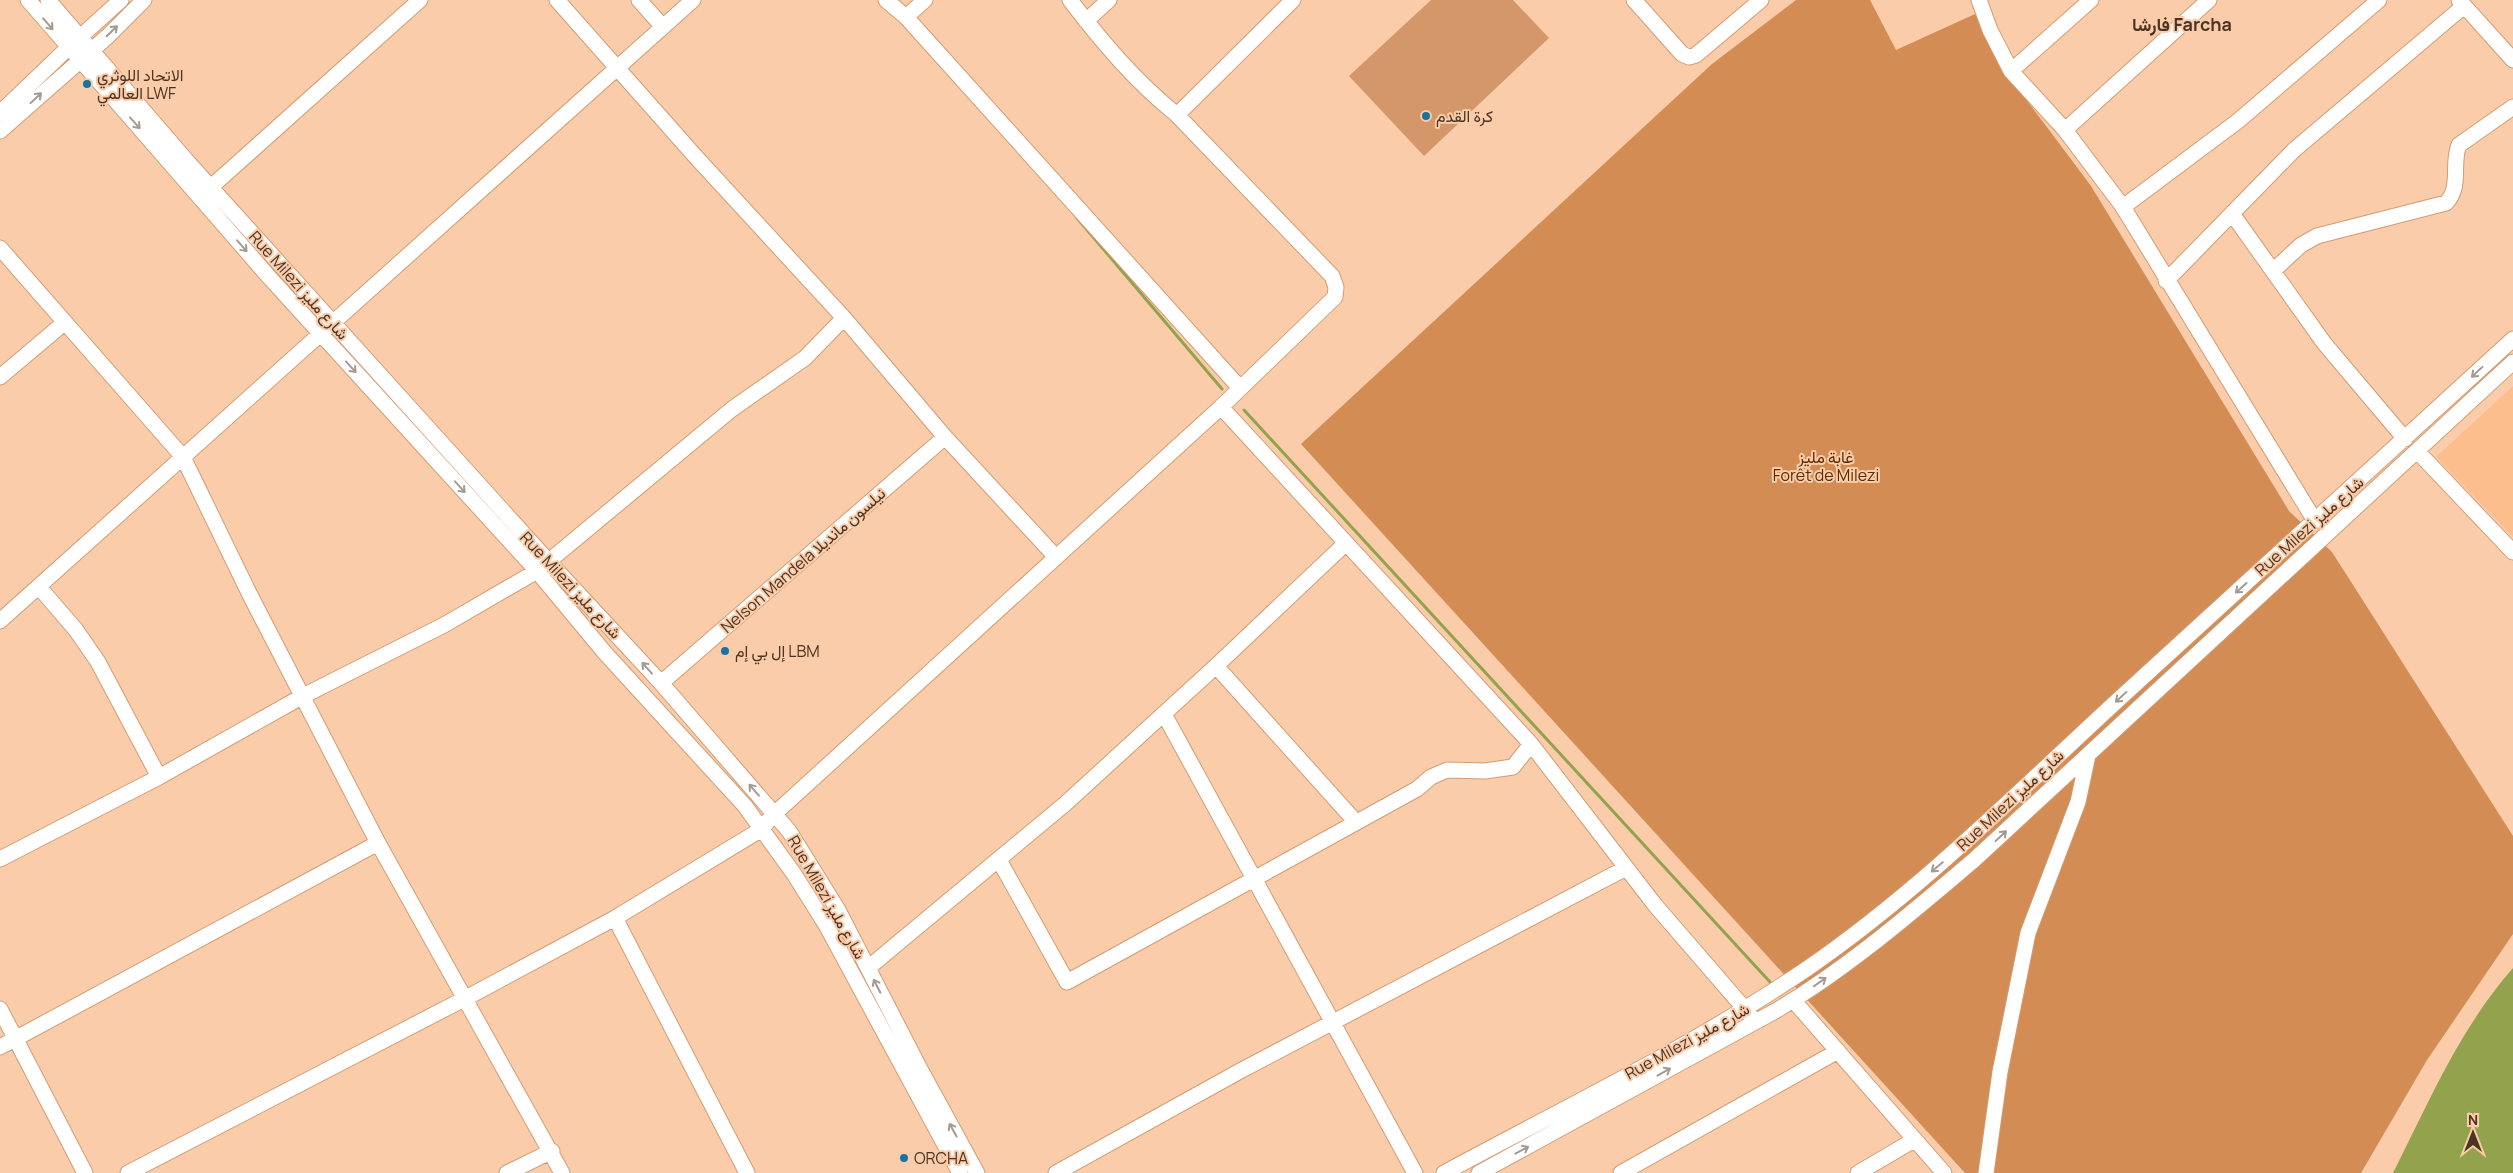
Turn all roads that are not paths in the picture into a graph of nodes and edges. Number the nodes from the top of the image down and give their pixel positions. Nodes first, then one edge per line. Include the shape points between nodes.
1 (28, 0) edge
2 (48, 0) edge
3 (120, 0) edge
4 (144, 0) edge
5 (420, 0) edge
6 (557, 0) edge
7 (640, 0) edge
8 (693, 0) edge
9 (886, 0) edge
10 (925, 0) edge
11 (1070, 0) edge
12 (1109, 0) edge
13 (1293, 0) edge
14 (1634, 0) edge
15 (1761, 0) edge
16 (1979, 0) edge
17 (2092, 0) edge
18 (2209, 0) edge
19 (2379, 0) edge
20 (2461, 3) edge
21 (906, 17) junction
22 (1086, 21) junction
23 (663, 27) junction
24 (81, 37) junction
25 (69, 47) junction
26 (92, 49) junction
27 (80, 60) junction
28 (2513, 60) edge
29 (618, 69) junction
30 (2011, 71) junction
31 (2513, 106) edge
32 (0, 113) edge
33 (1177, 115) junction
34 (2065, 130) junction
35 (0, 131) edge
36 (211, 187) junction
37 (2123, 207) junction
38 (2233, 215) junction
39 (0, 248) edge
40 (2274, 270) junction
41 (2166, 281) junction
42 (844, 318) junction
43 (332, 322) junction
44 (64, 323) junction
45 (320, 333) junction
46 (2513, 339) edge
47 (2513, 362) edge
48 (0, 377) edge
49 (1240, 388) junction
50 (1221, 407) junction
51 (945, 437) junction
52 (2405, 439) junction
53 (2417, 451) junction
54 (183, 457) junction
55 (2315, 521) junction
56 (1346, 543) junction
57 (2513, 552) edge
58 (1055, 556) junction
59 (543, 567) junction
60 (39, 587) junction
61 (0, 620) edge
62 (1216, 666) junction
63 (661, 683) junction
64 (303, 696) junction
65 (1164, 714) junction
66 (1531, 744) junction
67 (2088, 755) junction
68 (159, 777) junction
69 (774, 814) junction
70 (1355, 821) junction
71 (762, 829) junction
72 (378, 843) junction
73 (0, 859) edge
74 (999, 860) junction
75 (1626, 868) junction
76 (1255, 878) junction
77 (615, 918) junction
78 (868, 968) junction
79 (466, 998) junction
80 (1794, 1000) junction
81 (1744, 1008) junction
82 (0, 1009) edge
83 (1755, 1022) junction
84 (1332, 1024) junction
85 (16, 1038) junction
86 (0, 1046) edge
87 (1838, 1051) junction
88 (1914, 1140) junction
89 (552, 1151) junction
90 (85, 1173) edge
91 (128, 1173) edge
92 (507, 1173) edge
93 (562, 1173) edge
94 (747, 1173) edge
95 (960, 1173) edge
96 (976, 1173) edge
97 (1056, 1173) edge
98 (1415, 1173) edge
99 (1444, 1173) edge
100 (1479, 1173) edge
101 (1621, 1173) edge
102 (1858, 1173) edge
103 (1944, 1173) edge
104 (1986, 1173) edge

1 -> 25 street, Rue Milezi شارع مليز
2 - 24 street, Rue Milezi شارع مليز
3 - 24 street
26 -> 4 street
5 - 36 street
6 - 29 street
7 - 23 street
8 - 23 street
9 - 21 street
10 - 21 street
11 - 22 street
12 - 22 street
13 - 33 street
14 - 15 street via 1682,54 1689,57 1696,55
16 - 30 street
17 - 30 street
18 - 34 street
19 - 37 street via 2238,121
20 - 28 street
20 - 38 street via 2294,150
21 - 49 street
22 - 33 street via 1114,56
23 - 29 street
24 - 25 street
24 - 26 street, Rue Milezi شارع مليز
25 - 27 street, Rue Milezi شارع مليز
25 - 32 street
26 - 27 street
26 - 36 street, Rue Milezi شارع مليز
35 -> 27 street
27 -> 45 street, Rue Milezi شارع مليز
29 - 42 street
29 - 43 street
30 - 34 street
31 - 40 street via 2462,140 2455,161 2455,186 2446,203 2317,236 2301,245
33 - 49 street via 1332,276 1336,287 1335,297
34 - 37 street
36 - 43 street, Rue Milezi شارع مليز
37 - 41 street
38 - 40 street
38 - 41 street
39 - 44 street
40 - 52 street via 2324,343
41 - 55 street
42 - 51 street
42 - 59 street via 805,358 732,409
43 - 45 street
43 - 59 street, Rue Milezi شارع مليز
44 - 48 street
44 - 54 street
45 - 54 street
45 -> 59 street, Rue Milezi شارع مليز
46 -> 52 street, Rue Milezi شارع مليز
47 - 53 street, Rue Milezi شارع مليز
49 - 50 street
50 - 56 street
50 - 58 street
51 - 58 street
51 - 63 street, Nelson Mandela نيلسون مانديلا
52 - 55 street, Rue Milezi شارع مليز
53 - 57 street
53 - 67 street, Rue Milezi شارع مليز
54 - 60 street
54 - 64 street
55 -> 81 street, Rue Milezi شارع مليز via 1958,850 1881,914 1808,968
56 - 62 street
56 - 66 street
58 - 69 street
63 -> 59 street, Rue Milezi شارع مليز
59 - 64 street via 444,625
59 - 71 street, Rue Milezi شارع مليز via 605,653 745,806
60 - 61 street
60 - 68 street via 98,662
62 - 65 street
62 - 70 street
69 -> 63 street, Rue Milezi شارع مليز
64 - 68 street
64 - 72 street
65 - 74 street
65 - 76 street
66 - 70 street via 1513,767 1485,771 1447,770
66 - 75 street
80 -> 67 street, Rue Milezi شارع مليز via 1883,936 1974,860
67 - 104 street via 2078,802 2028,933 2000,1072
68 - 73 street
69 - 71 street
69 - 78 street, Rue Milezi شارع مليز via 789,831 838,910
70 - 76 street
71 - 77 street
71 - 95 street, Rue Milezi شارع مليز via 826,925
72 - 79 street
72 - 85 street
74 - 76 street via 1067,982
74 - 78 street
75 - 81 street
75 - 84 street
76 - 84 street
77 - 79 street
77 - 94 street
96 -> 78 street, Rue Milezi شارع مليز
79 - 89 street
79 - 91 street
80 - 83 street, Rue Milezi شارع مليز
80 - 87 street
81 - 83 street
81 - 99 street, Rue Milezi شارع مليز
82 - 85 street
100 -> 83 street, Rue Milezi شارع مليز
84 - 97 street
84 - 98 street
85 - 86 street
85 - 90 street
87 - 88 street
87 - 101 street
88 - 102 street
88 - 103 street
89 - 92 street
89 - 93 street

